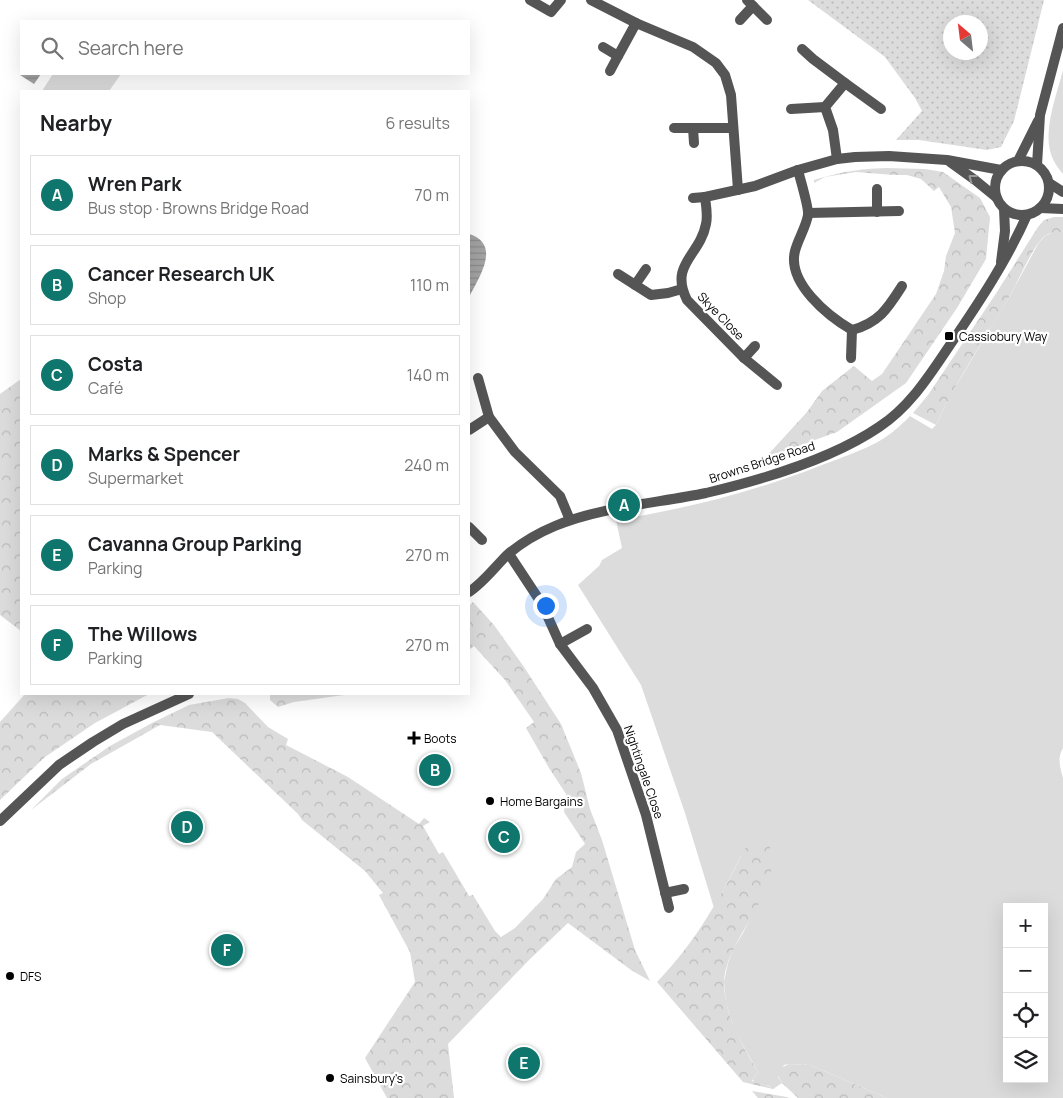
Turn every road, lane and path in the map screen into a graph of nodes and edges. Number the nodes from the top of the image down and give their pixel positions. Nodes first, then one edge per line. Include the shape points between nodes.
1 (530, 0) edge
2 (561, 0) edge
3 (591, 0) edge
4 (750, 3) edge
5 (740, 20) dead end
6 (767, 20) dead end
7 (636, 23) junction
8 (1063, 28) edge
9 (603, 48) dead end
10 (802, 49) dead end
11 (618, 56) junction
12 (610, 71) dead end
13 (845, 83) junction
14 (825, 107) junction
15 (881, 108) dead end
16 (791, 109) dead end
17 (1040, 115) junction
18 (674, 128) dead end
19 (693, 128) junction
20 (732, 128) junction
21 (694, 143) dead end
22 (837, 159) junction
23 (947, 160) junction
24 (1018, 161) junction
25 (1037, 165) junction
26 (798, 170) junction
27 (1001, 170) junction
28 (1049, 183) junction
29 (876, 188) dead end
30 (738, 190) junction
31 (1063, 192) edge
32 (705, 197) junction
33 (693, 198) dead end
34 (997, 198) junction
35 (1040, 208) junction
36 (1004, 209) junction
37 (1063, 209) edge
38 (899, 211) dead end
39 (877, 212) junction
40 (808, 214) junction
41 (1027, 215) junction
42 (1001, 265) junction
43 (646, 269) dead end
44 (618, 274) dead end
45 (636, 285) junction
46 (902, 286) dead end
47 (682, 289) junction
48 (852, 330) junction
49 (755, 346) dead end
50 (744, 358) junction
51 (851, 358) dead end
52 (478, 378) dead end
53 (777, 385) dead end
54 (489, 416) junction
55 (470, 429) edge
56 (570, 520) junction
57 (470, 528) edge
58 (482, 540) dead end
59 (509, 554) junction
60 (470, 591) edge
61 (587, 629) dead end
62 (560, 644) junction
63 (187, 695) edge
64 (1, 822) edge
65 (684, 889) dead end
66 (665, 893) junction
67 (669, 908) dead end

1 - 2 street via 552,12
3 - 7 street
4 - 5 street
4 - 6 street
7 - 11 street
7 - 20 street via 693,47 716,63 725,75 731,95
8 - 17 street
9 - 11 street
10 - 13 street
11 - 12 street
13 - 14 street
13 - 15 street
14 - 16 street
14 - 22 street via 833,130
17 - 24 street
17 - 25 street
18 - 19 street
19 - 20 street
19 - 21 street
20 - 30 street
22 - 23 street via 889,156
22 - 26 street
23 - 27 street
34 -> 23 street
24 - 25 street
24 - 27 street
25 - 28 street
26 - 30 street
26 - 40 street
27 - 34 street via 995,184
28 - 31 street
28 - 35 street via 1047,198
29 - 39 street
30 - 32 street
32 - 33 street
32 - 47 street, Skye Close via 706,224 682,270
34 - 36 street
35 - 37 street
35 - 41 street
36 - 41 street via 1013,214
36 - 42 street, Browns Bridge Road
38 - 39 street
39 - 40 street
40 - 48 street via 794,252 794,266 802,286 827,314
41 - 42 street, Browns Bridge Road
42 - 56 street, Browns Bridge Road via 914,396 869,434 808,462 731,487
43 - 45 street
44 - 45 street, Skye Close
45 - 47 street, Skye Close via 651,295
46 - 48 street via 880,318
47 - 50 street, Skye Close via 687,300
48 - 51 street
49 - 50 street, Skye Close
50 - 53 street, Skye Close
52 - 54 street
54 - 55 street
54 - 56 street via 515,452 560,496
56 - 59 street, Browns Bridge Road via 534,536
57 - 58 street
59 - 60 street, Browns Bridge Road
59 - 62 street, Nightingale Close via 542,604
61 - 62 street
62 - 66 street, Nightingale Close via 593,688 617,730 646,815
63 - 64 street via 123,724 59,765
65 - 66 street
66 - 67 street, Nightingale Close

